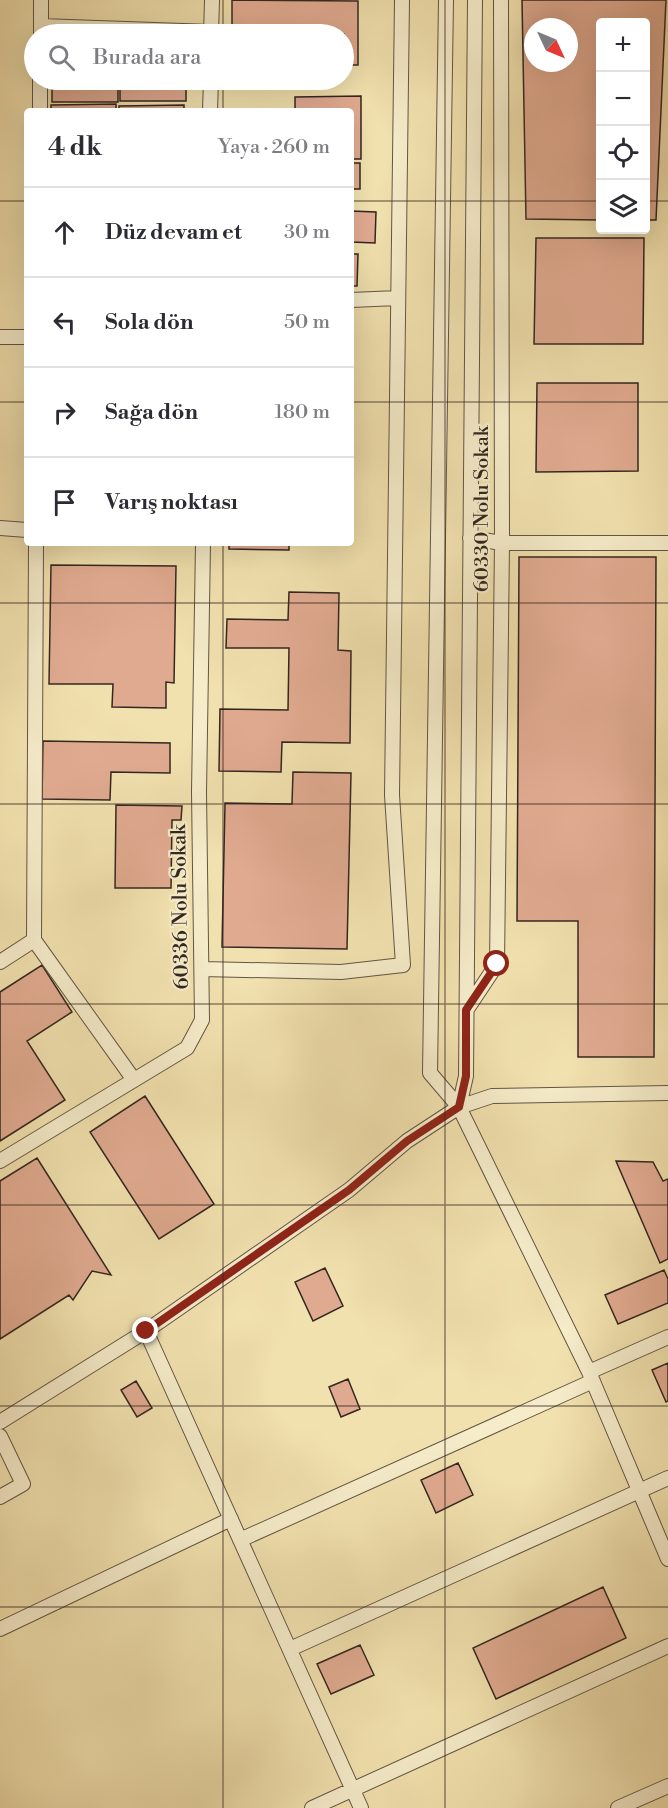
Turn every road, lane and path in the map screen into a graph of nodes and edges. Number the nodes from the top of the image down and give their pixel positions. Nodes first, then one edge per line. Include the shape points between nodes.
1 (41, 0) edge
2 (212, 0) edge
3 (402, 0) edge
4 (446, 0) edge
5 (475, 0) edge
6 (501, 0) edge
7 (41, 24) edge
8 (211, 24) edge
9 (40, 90) edge
10 (211, 90) edge
11 (40, 108) edge
12 (210, 108) edge
13 (398, 298) junction
14 (354, 300) edge
15 (0, 337) edge
16 (24, 338) edge
17 (0, 528) edge
18 (24, 530) edge
19 (470, 538) junction
20 (502, 543) junction
21 (668, 543) edge
22 (36, 546) edge
23 (203, 546) edge
24 (34, 940) junction
25 (0, 962) edge
26 (202, 969) junction
27 (466, 1010) junction
28 (135, 1080) junction
29 (668, 1092) edge
30 (459, 1107) junction
31 (0, 1161) edge
32 (146, 1331) junction
33 (668, 1337) edge
34 (591, 1377) junction
35 (0, 1422) edge
36 (0, 1436) edge
37 (668, 1478) edge
38 (639, 1491) junction
39 (0, 1497) edge
40 (231, 1519) junction
41 (240, 1540) junction
42 (668, 1559) edge
43 (0, 1629) edge
44 (668, 1646) edge
45 (290, 1649) junction
46 (668, 1786) edge
47 (353, 1790) junction
48 (312, 1808) edge
49 (360, 1808) edge
50 (618, 1808) edge

1 - 7 street
2 - 8 street
3 - 13 street
4 - 30 street via 429,1042 430,1073
5 - 19 street
6 - 20 street, 60330 Nolu Sokak
9 - 11 street
10 - 12 street
13 - 14 street
13 - 26 street via 392,795 403,965 341,972
15 - 16 street
17 - 18 street
19 - 20 street
19 - 27 street
20 - 21 street
20 - 27 street, 60330 Nolu Sokak via 497,964
22 - 24 street
23 - 26 street, 60336 Nolu Sokak via 199,792
24 - 25 street
24 - 28 street
26 - 28 street, 60336 Nolu Sokak via 202,1020 187,1048
27 - 30 street via 466,1076
28 - 31 street, 60336 Nolu Sokak
29 - 30 street via 492,1096
30 - 32 street via 407,1141 349,1190
30 - 34 street
32 - 35 street
32 - 40 street
33 - 34 street
34 - 38 street
34 - 41 street
36 - 39 street via 23,1484
37 - 38 street
38 - 42 street
38 - 45 street
40 - 41 street
40 - 43 street
41 - 45 street
44 - 47 street
45 - 47 street
46 - 50 street
47 - 48 street
47 - 49 street

